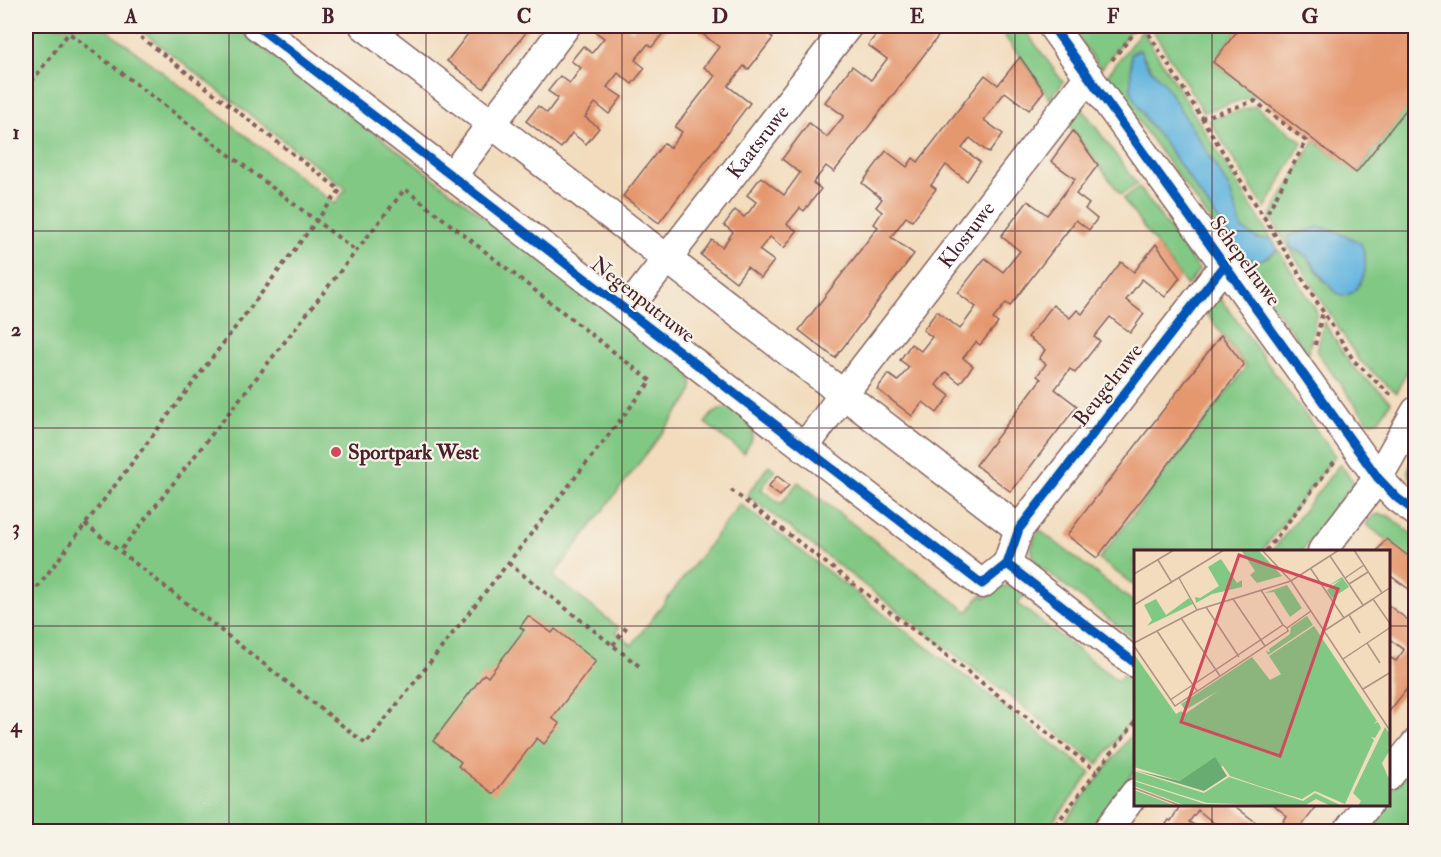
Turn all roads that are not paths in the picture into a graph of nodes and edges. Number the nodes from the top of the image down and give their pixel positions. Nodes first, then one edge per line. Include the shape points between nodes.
1 (364, 26) edge
2 (566, 26) edge
3 (848, 26) edge
4 (1052, 26) edge
5 (273, 30) edge
6 (1091, 79) junction
7 (491, 123) junction
8 (452, 176) junction
9 (668, 259) junction
10 (1225, 264) junction
11 (627, 310) junction
12 (844, 393) junction
13 (1414, 413) edge
14 (804, 448) junction
15 (1378, 478) junction
16 (1416, 512) edge
17 (1019, 529) junction
18 (1323, 550) edge
19 (1007, 564) junction
20 (1134, 662) edge
21 (1416, 743) edge
22 (1390, 776) edge
23 (1134, 794) edge
24 (1366, 806) edge
25 (1106, 831) edge
26 (1347, 831) edge

1 - 7 street
2 - 7 street
3 - 9 street, Kaatsruwe
4 - 6 street, Schepelruwe
5 - 8 street, Negenputruwe
6 - 10 street, Schepelruwe
6 - 12 street, Klosruwe
7 - 8 street
7 - 9 street
8 - 11 street, Negenputruwe
9 - 11 street, Kaatsruwe
9 - 12 street
10 - 15 street, Schepelruwe
10 - 17 street, Beugelruwe
11 - 14 street, Negenputruwe
12 - 14 street, Klosruwe
12 - 17 street
13 - 15 street
14 - 19 street, Negenputruwe via 982,584
15 - 16 street, Schepelruwe
15 - 18 street
17 - 19 street
19 - 20 street
21 - 22 street
23 - 25 street
24 - 26 street

